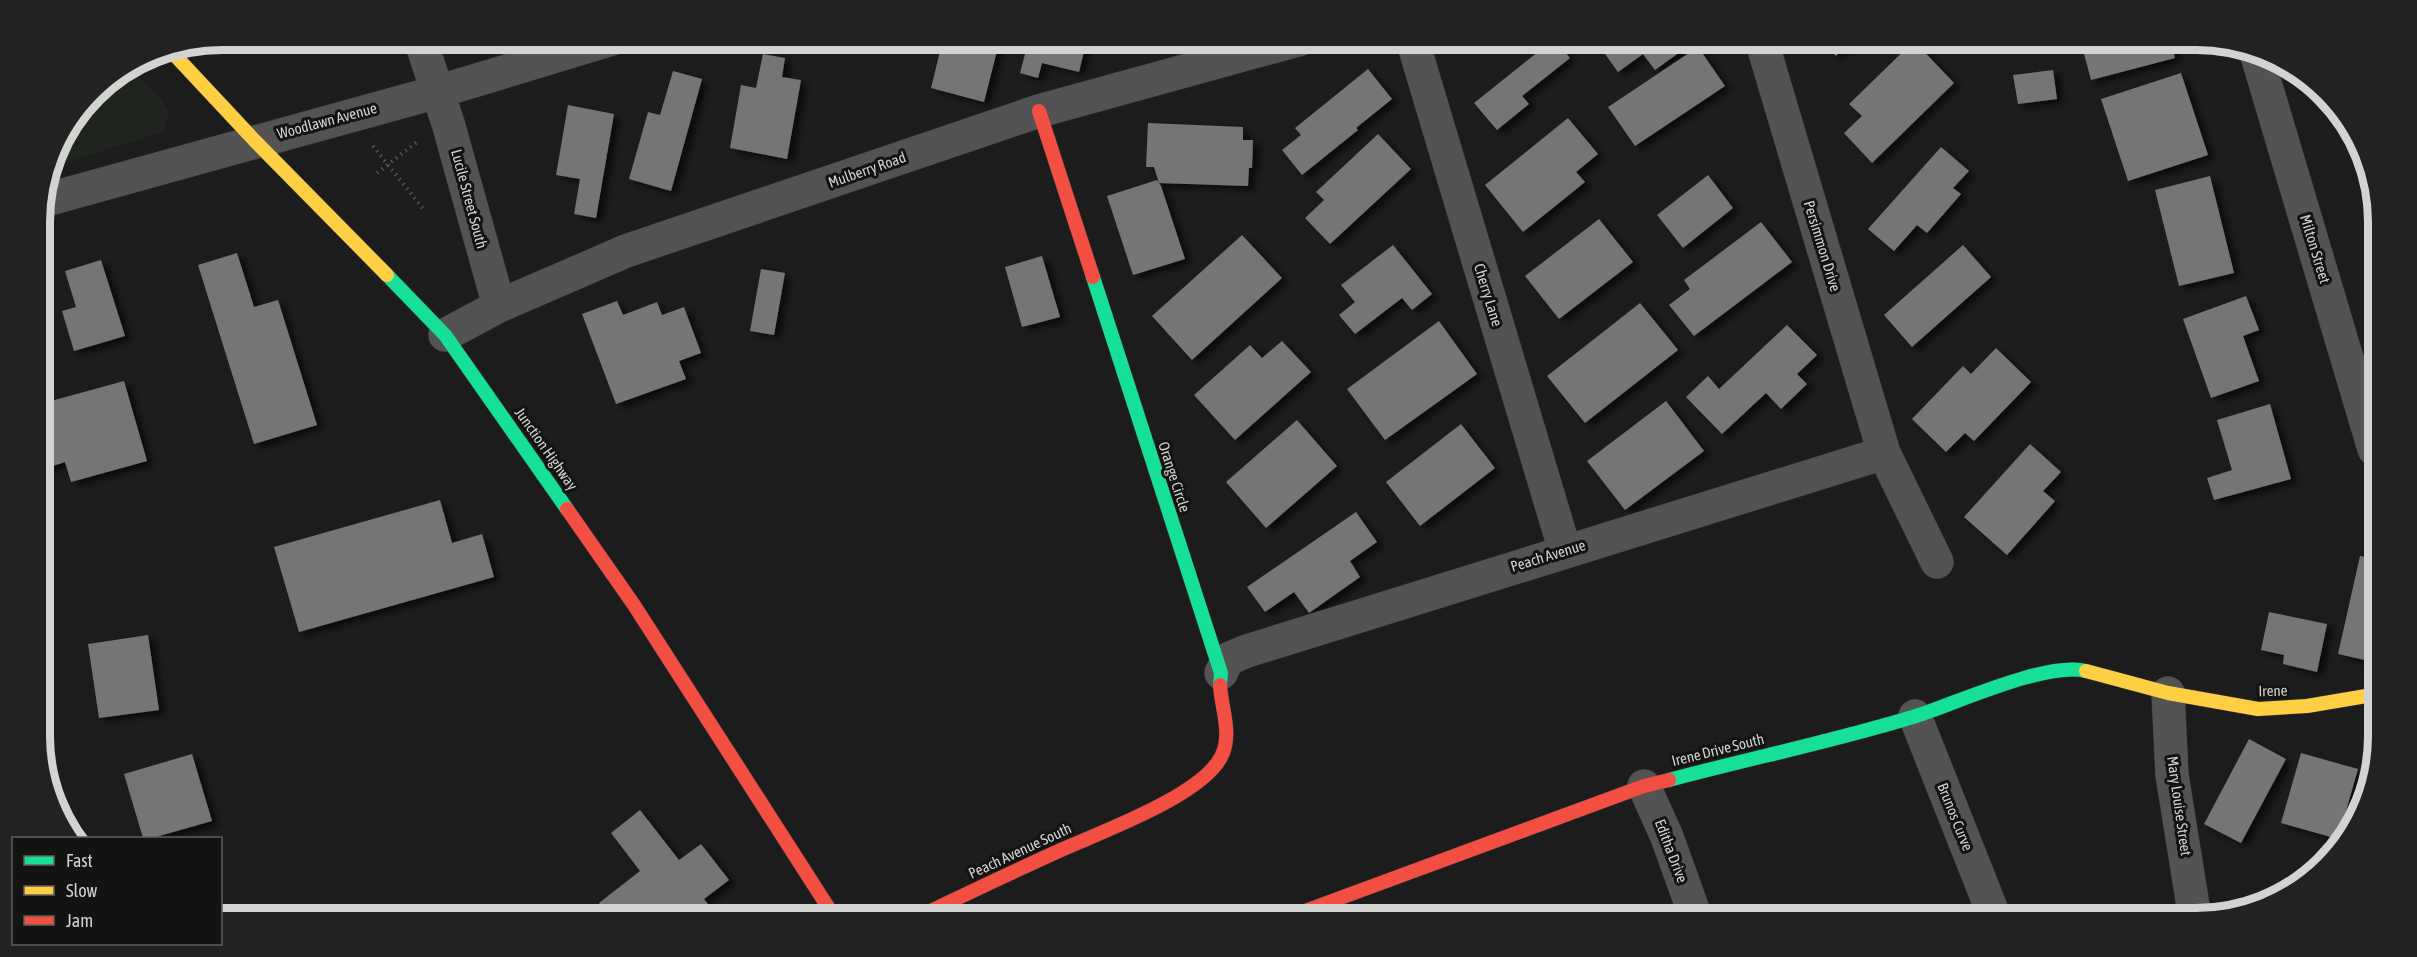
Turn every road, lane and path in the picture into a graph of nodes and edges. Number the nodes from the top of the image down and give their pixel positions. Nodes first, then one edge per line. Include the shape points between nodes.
1 (424, 50) edge
2 (576, 50) edge
3 (1261, 50) edge
4 (1415, 50) edge
5 (1764, 50) edge
6 (175, 56) edge
7 (2259, 62) edge
8 (437, 92) junction
9 (1039, 111) junction
10 (420, 139) dead end
11 (255, 141) junction
12 (372, 145) dead end
13 (388, 165) junction
14 (377, 173) dead end
15 (51, 198) edge
16 (425, 211) dead end
17 (499, 306) junction
18 (445, 335) junction
19 (2368, 428) edge
20 (1884, 453) junction
21 (1565, 551) junction
22 (1937, 562) dead end
23 (1221, 673) junction
24 (2168, 693) junction
25 (2368, 696) edge
26 (1915, 716) junction
27 (1644, 786) junction
28 (1138, 815) joint
29 (1315, 907) edge
30 (1692, 907) edge
31 (1991, 907) edge
32 (2193, 907) edge
33 (828, 908) edge
34 (938, 908) edge

1 - 8 street, Lucile Street South
2 - 8 street, Woodlawn Avenue
3 - 9 street, Mulberry Road
4 - 21 street, Cherry Lane
5 - 20 street, Persimmon Drive
6 - 11 street, Junction Highway
7 - 19 street, Milton Street
8 - 11 street, Woodlawn Avenue
8 - 17 street, Lucile Street South
9 - 17 street, Mulberry Road via 626,251
9 - 23 street, Orange Circle
10 - 13 path
11 - 15 street, Woodlawn Avenue
11 - 18 street, Junction Highway
12 - 13 path
13 - 14 path
13 - 16 path
17 - 18 street, Mulberry Road
18 - 33 street, Junction Highway via 634,605
20 - 21 street, Peach Avenue
20 - 22 street, Persimmon Drive
21 - 23 street, Peach Avenue via 1228,658
23 - 28 street, Orange Circle via 1218,685 1226,739 1222,757 1209,773
24 - 25 street, Irene via 2258,709
24 - 26 street, Irene Drive South via 2074,668 2043,672
24 - 32 street, Mary Louise Street via 2172,774
26 - 27 street, Irene Drive South
26 - 31 street, Brunos Curve
27 - 29 street, Irene Drive South
27 - 30 street, Editha Drive
28 - 34 street, Peach Avenue South

